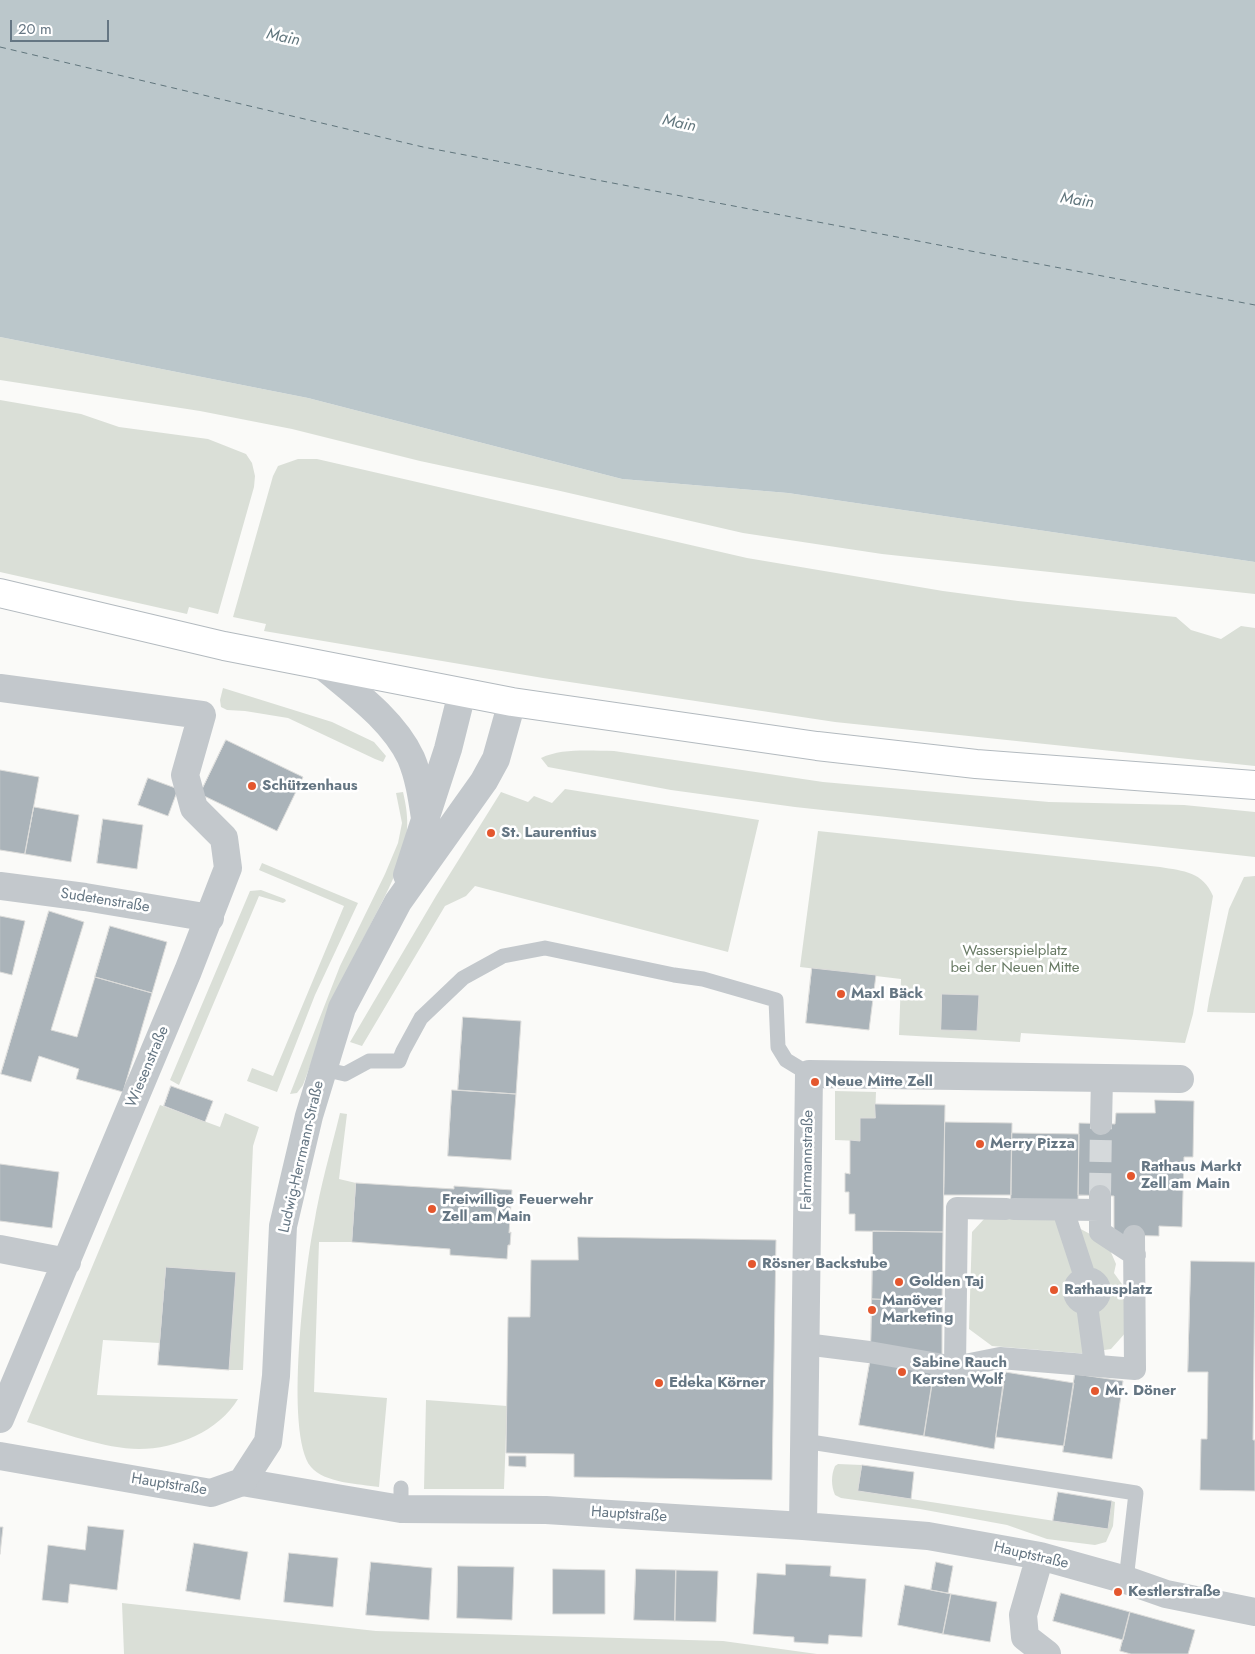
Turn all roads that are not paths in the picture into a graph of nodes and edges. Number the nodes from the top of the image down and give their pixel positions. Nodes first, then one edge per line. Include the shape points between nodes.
1 (0, 593) edge
2 (324, 667) junction
3 (0, 688) edge
4 (462, 693) junction
5 (512, 702) junction
6 (1255, 785) edge
7 (425, 820) junction
8 (0, 886) edge
9 (398, 902) junction
10 (210, 918) junction
11 (323, 1069) junction
12 (810, 1074) junction
13 (1102, 1078) junction
14 (1180, 1079) dead end
15 (1101, 1124) tunnel mouth
16 (1064, 1210) junction
17 (0, 1249) edge
18 (67, 1262) junction
19 (805, 1344) junction
20 (1095, 1365) junction
21 (955, 1367) junction
22 (0, 1419) edge
23 (804, 1441) junction
24 (0, 1456) edge
25 (242, 1482) junction
26 (803, 1526) junction
27 (1040, 1556) junction
28 (1126, 1580) junction
29 (1255, 1612) edge
30 (1047, 1654) edge

1 - 2 main road
2 - 4 main road
2 - 7 street via 392,729 411,758
3 - 10 street, Wiesenstraße via 202,715 185,775 194,808 224,838 228,868
4 - 5 main road
4 - 7 street, Ludwig-Herrmann-Straße
5 - 6 main road via 817,746 976,764
5 - 9 street, Ludwig-Herrmann-Straße via 496,759 484,781
7 - 9 street, Ludwig-Herrmann-Straße
8 - 10 street, Sudetenstraße
9 - 11 street, Ludwig-Herrmann-Straße via 342,1008
10 - 18 street, Wiesenstraße
11 - 12 lane via 345,1074 369,1061 399,1061 421,1018 463,978 503,956 545,948 703,979 776,1000 778,1047 786,1060
11 - 25 street, Ludwig-Herrmann-Straße via 283,1226 276,1376 268,1442
12 - 13 street
12 - 19 street, Fahrmannstraße
13 - 14 street
13 - 15 street
16 - 20 street via 1085,1277 1095,1280 1100,1288 1098,1298 1087,1304
16 - 20 street via 1100,1203 1100,1232 1135,1246 1135,1369
16 - 21 street via 957,1208
17 - 18 street
18 - 22 street, Wiesenstraße
19 - 21 street
19 - 23 street, Fahrmannstraße
20 - 21 street via 1000,1358
23 - 26 street, Fahrmannstraße
23 - 28 lane via 1136,1492
24 - 25 street, Hauptstraße via 211,1493
25 - 26 street, Hauptstraße via 401,1499
26 - 27 street, Hauptstraße via 928,1536
27 - 28 street, Hauptstraße
27 - 30 street via 1023,1615 1025,1637
28 - 29 street, Hauptstraße via 1166,1594

